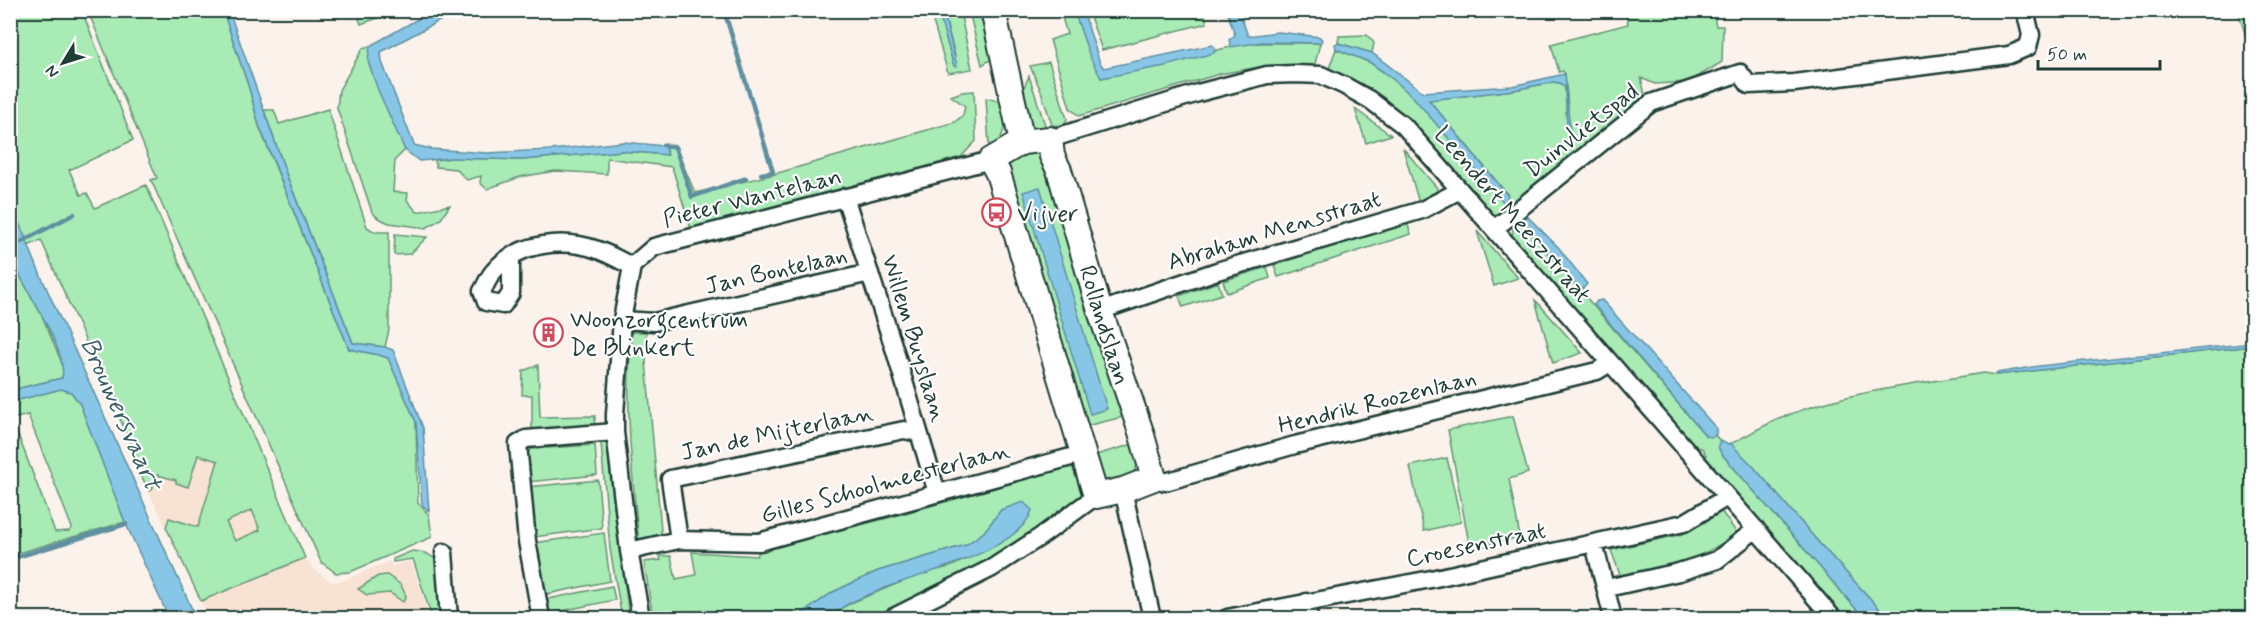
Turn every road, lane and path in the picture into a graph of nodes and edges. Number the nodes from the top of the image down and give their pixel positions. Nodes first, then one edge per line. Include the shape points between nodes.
1 (993, 10) edge
2 (2025, 10) edge
3 (1050, 139) junction
4 (1022, 142) junction
5 (991, 159) junction
6 (1460, 190) junction
7 (845, 197) junction
8 (1494, 229) junction
9 (510, 256) dead end
10 (632, 266) junction
11 (870, 273) junction
12 (1100, 311) junction
13 (622, 320) junction
14 (1610, 363) junction
15 (615, 432) junction
16 (919, 433) junction
17 (1082, 454) junction
18 (1154, 478) junction
19 (1123, 490) junction
20 (937, 493) junction
21 (1096, 496) junction
22 (1727, 497) junction
23 (1756, 529) junction
24 (678, 540) junction
25 (1594, 544) junction
26 (629, 551) junction
27 (444, 552) dead end
28 (1606, 588) junction
29 (1308, 610) edge
30 (449, 618) edge
31 (541, 618) edge
32 (641, 618) edge
33 (892, 618) edge
34 (1152, 618) edge
35 (1227, 618) edge
36 (1613, 618) edge
37 (1833, 618) edge

1 - 4 street
2 - 8 street, Duinvlietspad via 2031,36 2028,47 2009,55 1794,82 1749,85 1740,73 1651,103
3 - 4 street
3 - 6 street, Leendert Meeszstraat via 1267,75 1321,75 1393,116
3 - 12 street, Rollandslaan
4 - 5 street
5 - 7 street, Pieter Wantelaan
5 - 17 street
6 - 8 street, Leendert Meeszstraat
6 - 12 street, Abraham Mensstraat via 1422,210 1217,271
7 - 10 street, Pieter Wantelaan via 654,247
7 - 11 street, Willem Buyslaan
8 - 14 street, Leendert Meeszstraat
9 - 10 street via 528,248 576,244
10 - 13 street
11 - 13 street, Jan Bontelaan via 654,322
11 - 16 street, Willem Buyslaan
12 - 18 street, Rollandslaan
13 - 15 street
14 - 18 street, Hendrik Roozenlaan via 1597,371 1165,482
14 - 22 street, Leendert Meeszstraat
15 - 26 street
15 - 31 street via 526,439 518,444 527,542
16 - 20 street, Willem Buyslaan
16 - 24 street, Jan de Mijterlaan via 904,430 670,479
17 - 20 street, Gilles Schoolmeesterlaan
17 - 21 street
18 - 19 street
19 - 21 street
19 - 34 street
20 - 24 street, Gilles Schoolmeesterlaan via 759,542
21 - 33 street via 992,568
22 - 23 street, Leendert Meeszstraat
22 - 25 street, Croesenstraat via 1684,523
23 - 28 street via 1717,560
23 - 37 street, Leendert Meeszstraat
24 - 26 street, Gilles Schoolmeesterlaan
25 - 28 street
25 - 29 street, Croesenstraat
26 - 32 street
27 - 30 street
28 - 36 street
29 - 35 street, Croesenstraat

